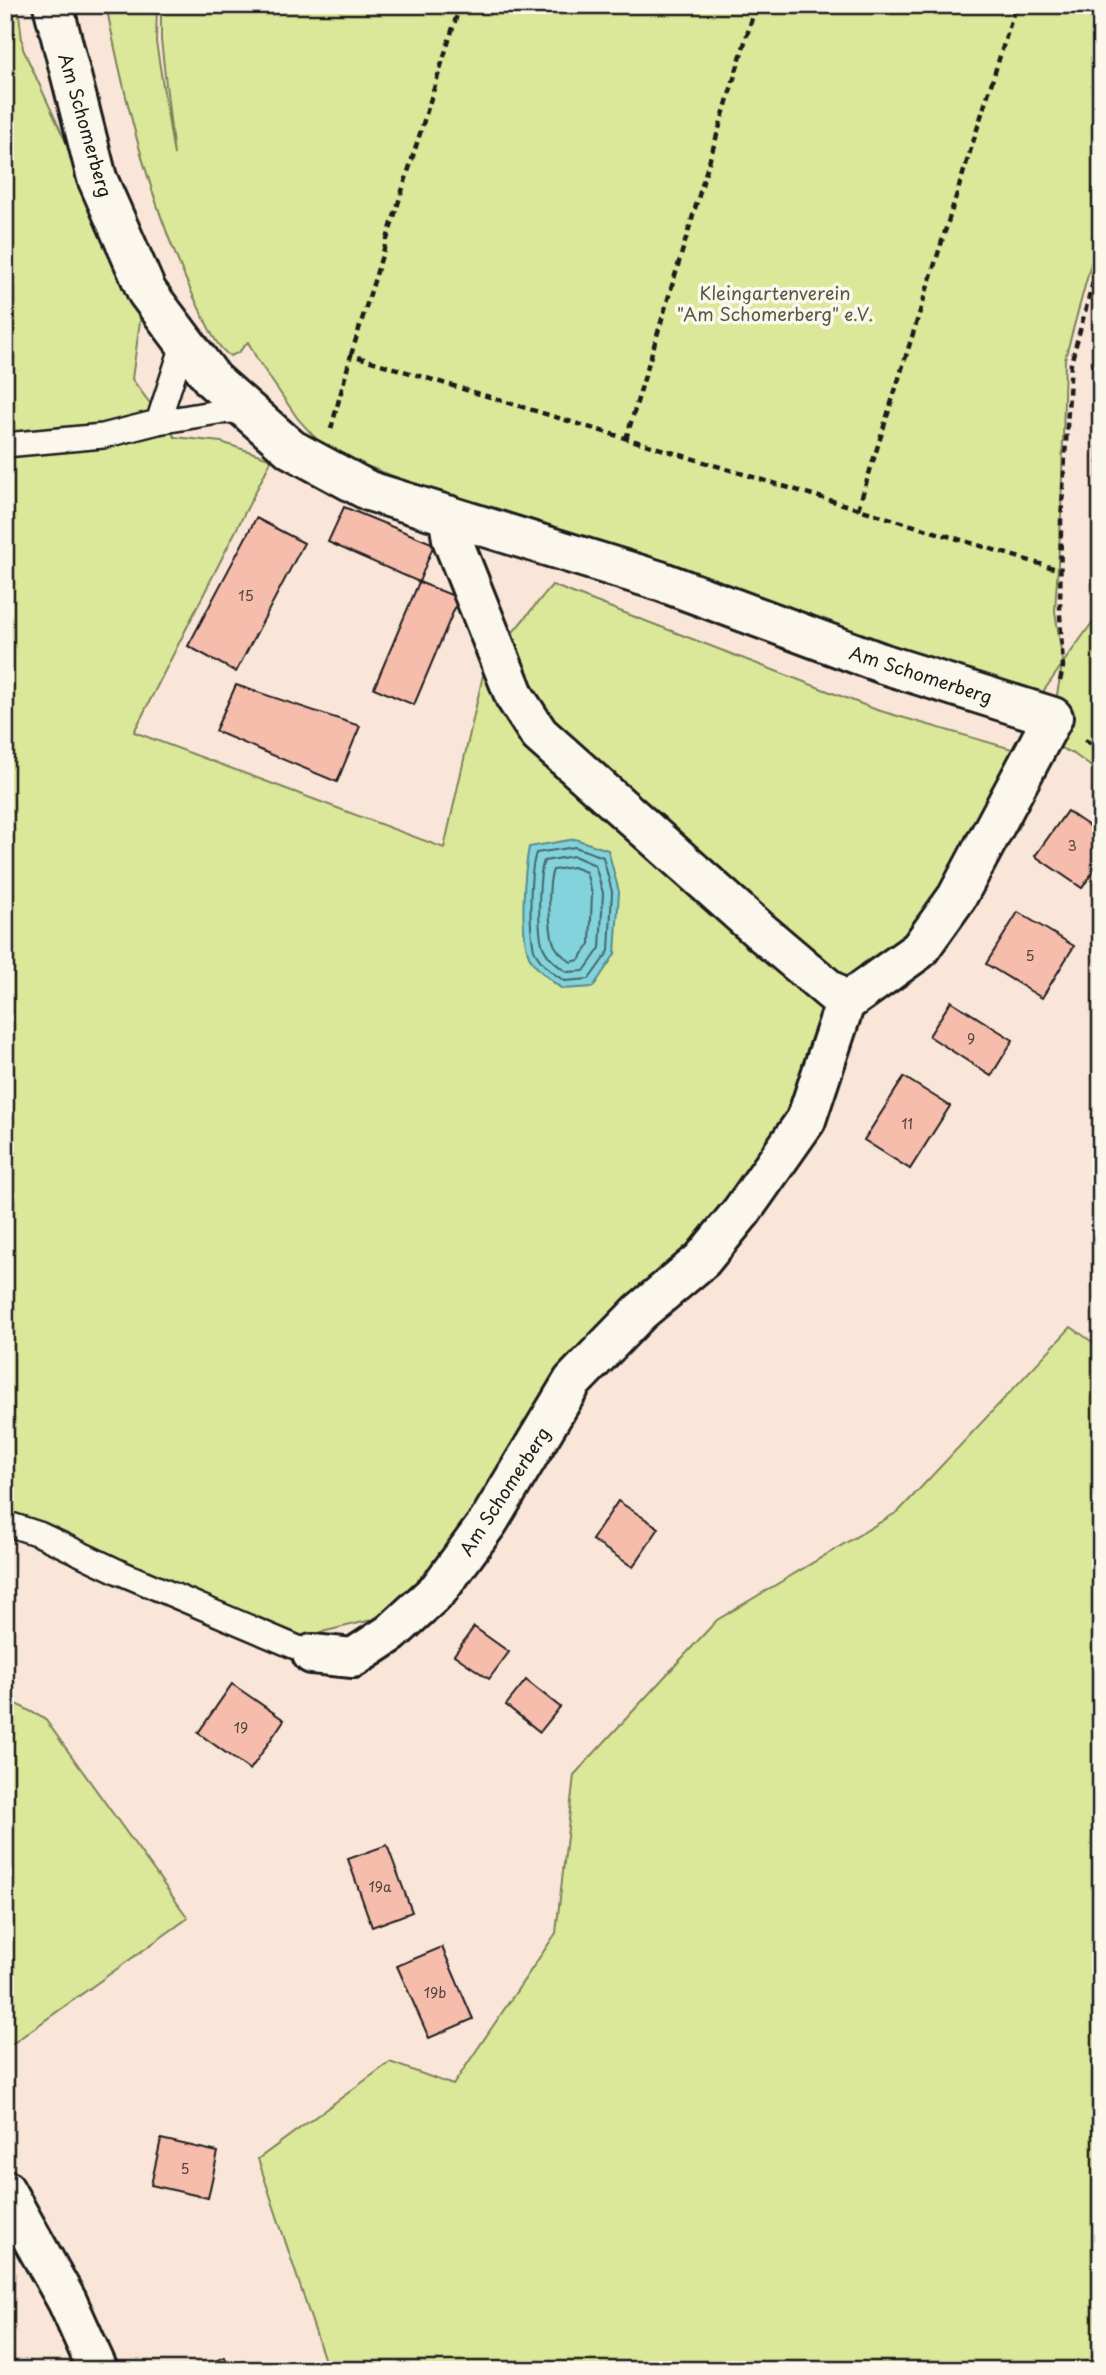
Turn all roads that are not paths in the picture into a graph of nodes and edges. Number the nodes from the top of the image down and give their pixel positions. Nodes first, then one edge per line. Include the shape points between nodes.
1 (54, 5) edge
2 (184, 342) junction
3 (247, 410) junction
4 (158, 422) junction
5 (5, 445) edge
6 (448, 515) junction
7 (845, 1003) junction
8 (5, 1523) edge
9 (312, 1654) joint
10 (5, 2190) edge
11 (98, 2370) edge

1 - 2 street, Am Schomerberg via 97,178 147,292
2 - 3 street, Am Schomerberg via 213,380
2 - 4 lane
3 - 4 lane
3 - 6 street, Am Schomerberg via 291,449 369,491
4 - 5 lane via 103,436
6 - 7 street via 452,539 515,697 540,734
6 - 7 street, Am Schomerberg via 660,581 884,664 1053,717 957,898 919,950
7 - 9 street, Am Schomerberg via 806,1120 743,1211 702,1260 640,1312 573,1381 489,1521 439,1589 391,1633 353,1658
8 - 9 lane, Am Schomerberg
10 - 11 street via 67,2301

